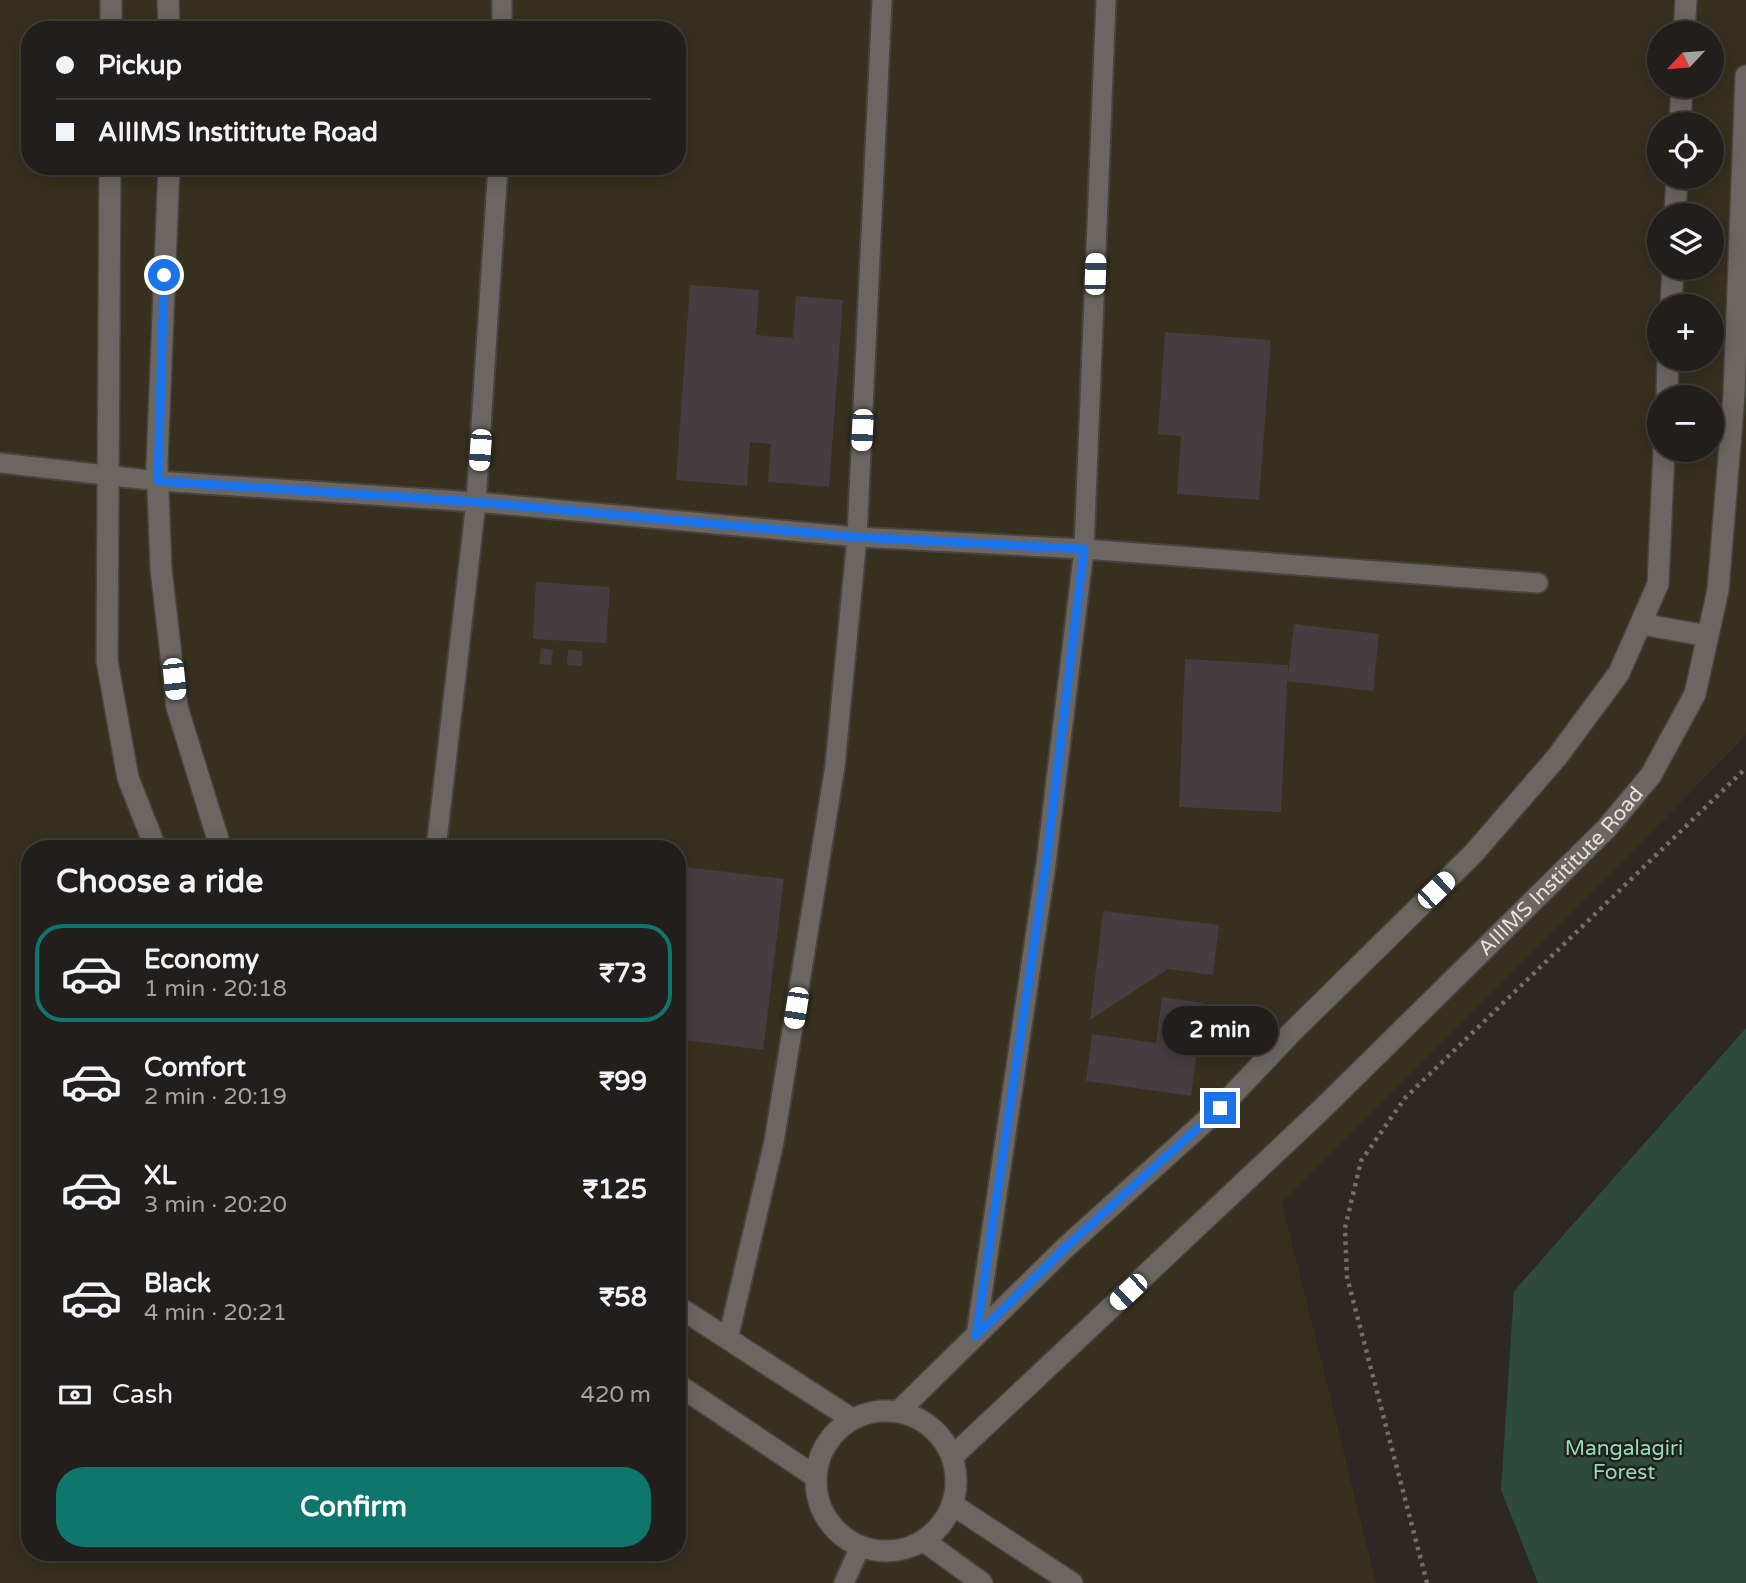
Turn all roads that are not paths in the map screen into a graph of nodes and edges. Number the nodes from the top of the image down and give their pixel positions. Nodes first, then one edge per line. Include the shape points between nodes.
1 (111, 0) edge
2 (168, 0) edge
3 (502, 0) edge
4 (882, 0) edge
5 (1106, 0) edge
6 (1686, 0) edge
7 (111, 21) edge
8 (169, 21) edge
9 (502, 21) edge
10 (1685, 21) edge
11 (1746, 76) edge
12 (110, 175) edge
13 (169, 175) edge
14 (497, 175) edge
15 (1663, 462) edge
16 (0, 463) edge
17 (108, 476) junction
18 (158, 481) junction
19 (477, 502) junction
20 (856, 537) junction
21 (1084, 549) junction
22 (1538, 583) dead end
23 (1641, 624) junction
24 (1708, 636) junction
25 (152, 840) edge
26 (218, 840) edge
27 (437, 840) edge
28 (686, 1312) edge
29 (976, 1336) junction
30 (728, 1339) junction
31 (686, 1390) edge
32 (899, 1411) junction
33 (852, 1419) junction
34 (952, 1457) junction
35 (816, 1477) junction
36 (953, 1505) junction
37 (924, 1541) junction
38 (860, 1547) junction
39 (844, 1583) edge
40 (982, 1583) edge
41 (1072, 1583) edge

1 - 7 street
2 - 8 street
3 - 9 lane
4 - 20 lane
5 - 21 lane
6 - 10 street
11 - 24 street, AIIIMS Instititute Road via 1734,395 1718,590
12 - 17 street
13 - 18 street
14 - 19 lane
15 - 23 street via 1658,584
16 - 17 lane
17 - 18 lane
17 - 25 street via 107,661 128,778
18 - 19 lane
18 - 26 street via 177,707
19 - 20 lane
19 - 27 lane
20 - 21 lane
20 - 30 lane via 835,766 774,1142
21 - 22 lane
21 - 29 lane via 1046,864
23 - 24 street
23 - 29 street via 1619,673 1557,757 1473,854 1220,1108 1066,1247
24 - 34 street, AIIIMS Instititute Road via 1695,694 1651,775 1606,830 1321,1110
28 - 30 street
29 - 32 street
30 - 33 street
31 - 35 street
32 - 33 street via 874,1411
32 - 34 street via 922,1420 940,1436
33 - 35 street via 833,1434 820,1455
34 - 36 street via 957,1481
35 - 38 street via 826,1519 841,1536
36 - 37 street via 941,1526
36 - 41 street
37 - 38 street via 882,1552
37 - 40 street
38 - 39 lane

